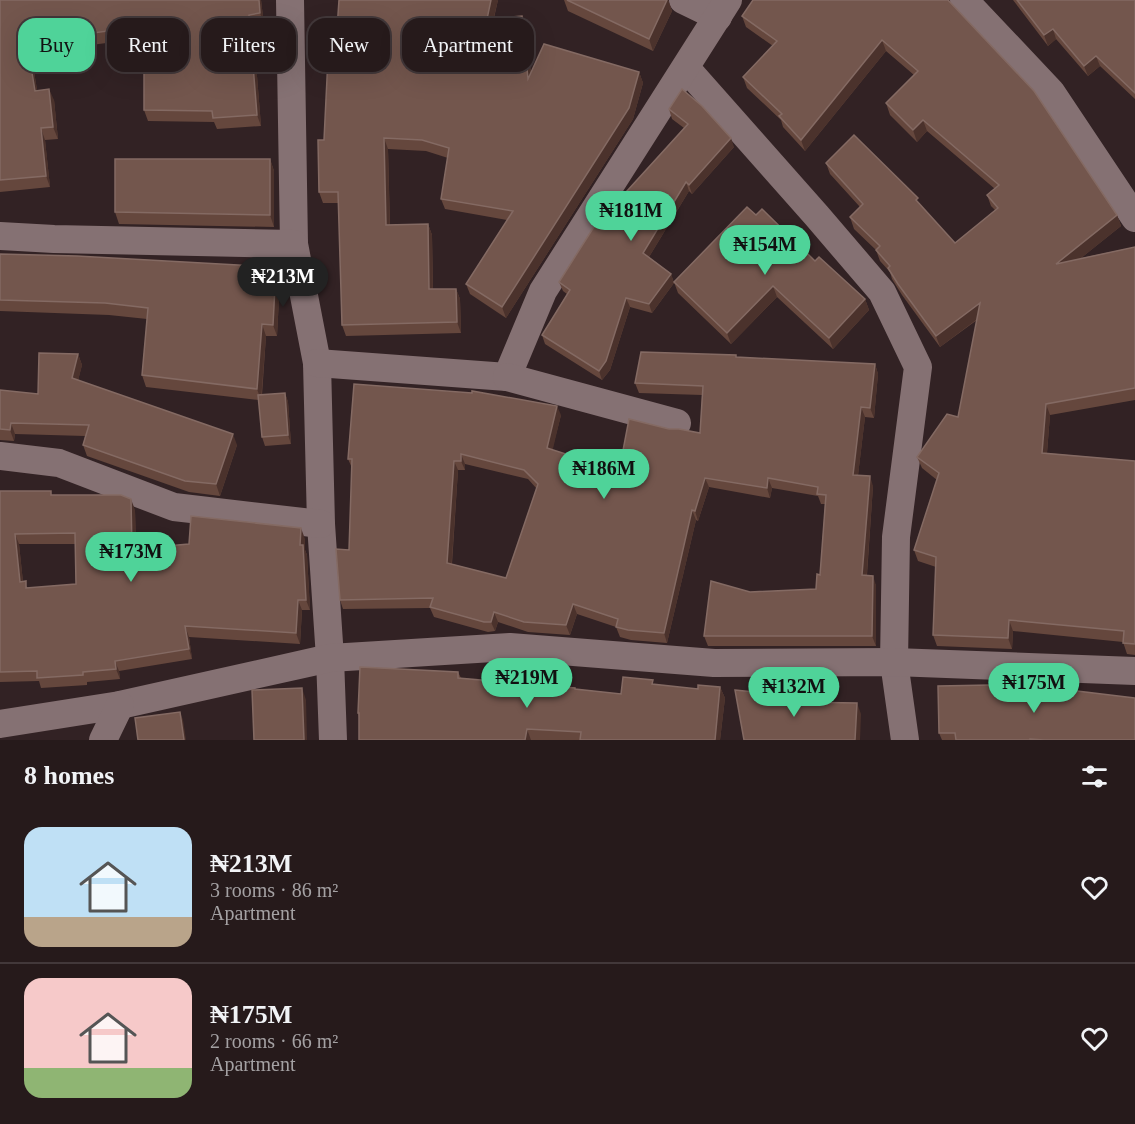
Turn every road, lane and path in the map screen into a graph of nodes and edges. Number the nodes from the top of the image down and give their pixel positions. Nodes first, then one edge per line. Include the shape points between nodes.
1 (290, 0) edge
2 (683, 0) edge
3 (964, 0) edge
4 (723, 8) edge
5 (686, 68) junction
6 (1135, 218) edge
7 (0, 236) edge
8 (294, 244) junction
9 (317, 363) junction
10 (507, 376) junction
11 (677, 423) dead end
12 (0, 456) edge
13 (321, 524) junction
14 (330, 658) junction
15 (894, 663) junction
16 (1135, 671) edge
17 (120, 705) junction
18 (0, 724) edge
19 (103, 740) edge
20 (333, 740) edge
21 (905, 740) edge

1 - 8 street
2 - 4 street
3 - 6 street via 1051,92
4 - 5 street
5 - 10 street via 543,291
5 - 15 street via 882,292 918,367 896,537
7 - 8 street
8 - 9 street
9 - 10 street
9 - 13 street
10 - 11 street
12 - 13 street via 59,463 174,507
13 - 14 street
14 - 15 street via 510,647 714,663
14 - 17 street
14 - 20 street
15 - 16 street
15 - 21 street
17 - 18 street
17 - 19 street

